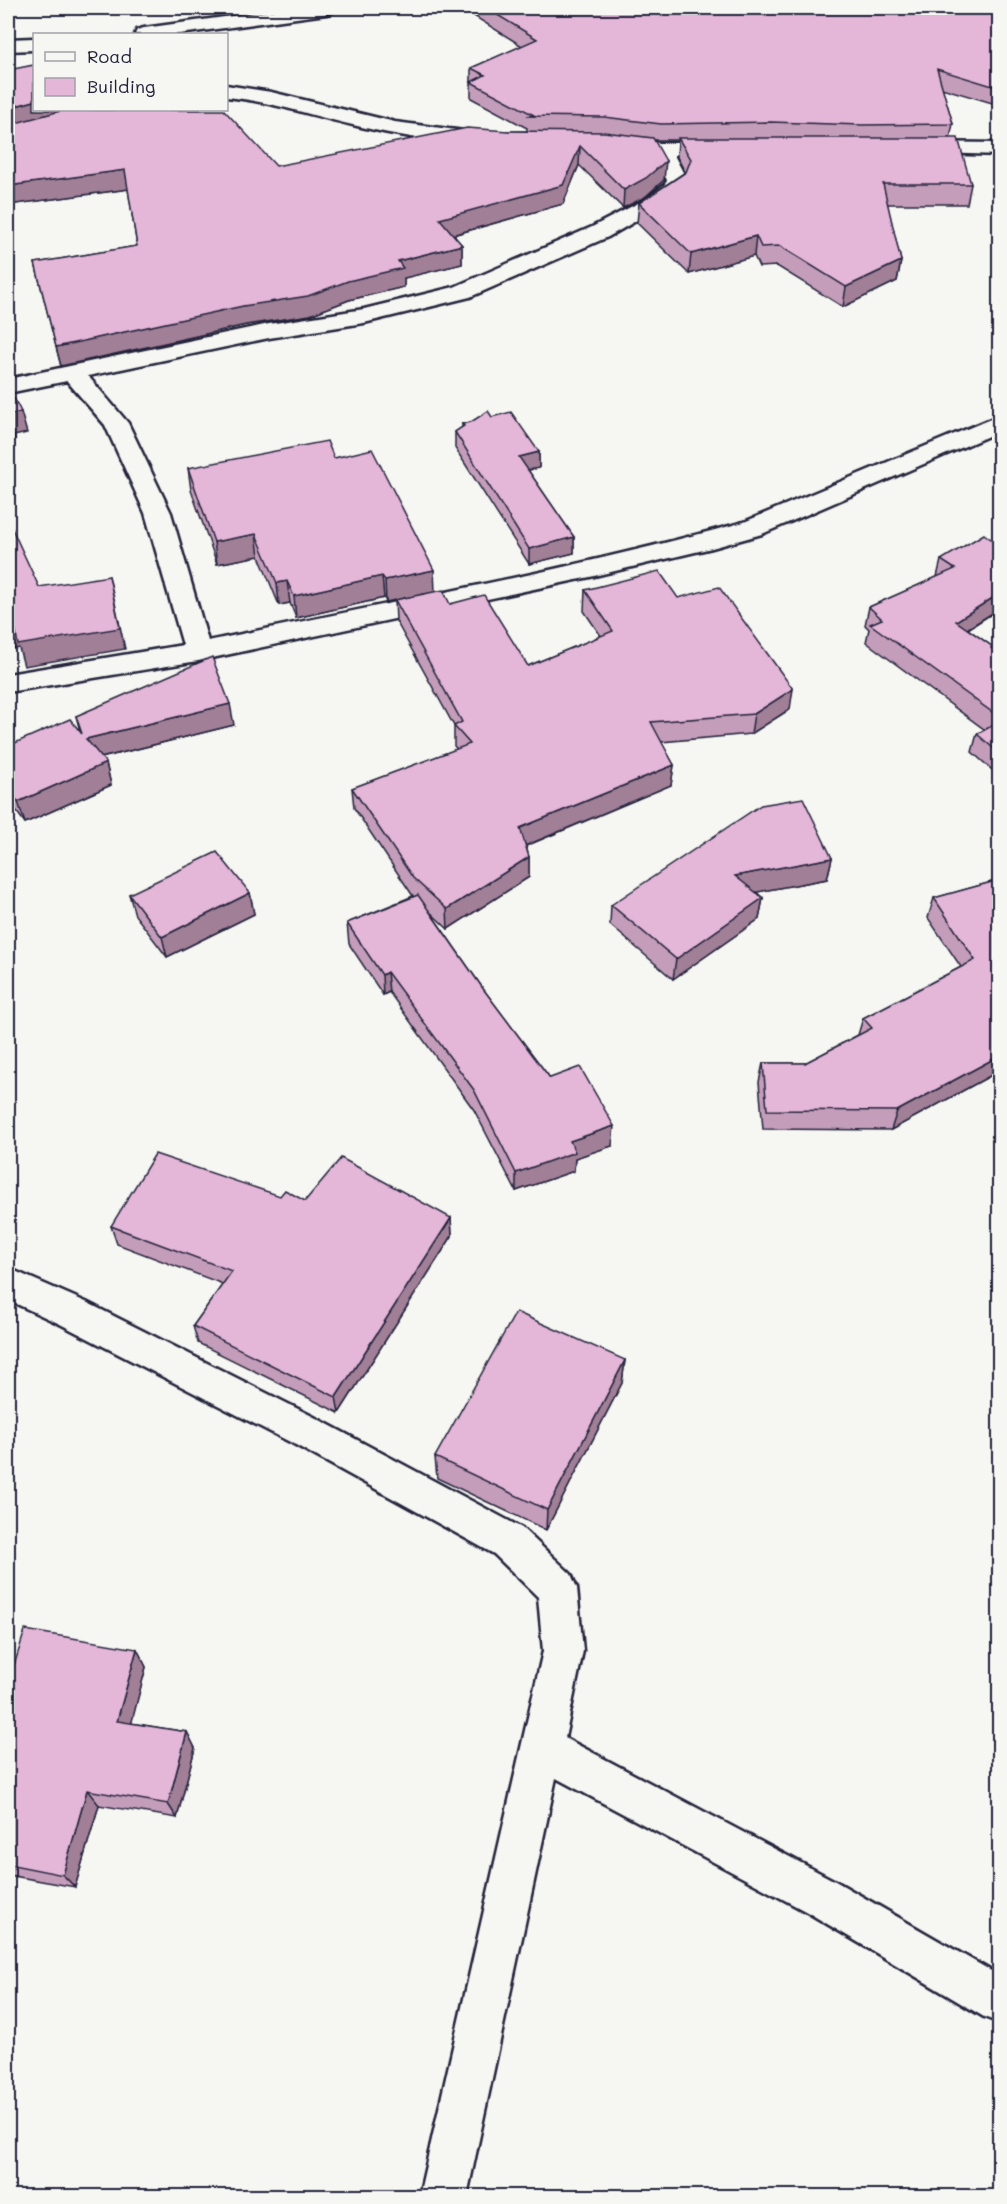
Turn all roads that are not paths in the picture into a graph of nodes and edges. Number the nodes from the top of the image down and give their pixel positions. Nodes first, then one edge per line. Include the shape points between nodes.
1 (326, 8) edge
2 (151, 33) edge
3 (33, 44) edge
4 (8, 45) edge
5 (228, 92) edge
6 (498, 140) edge
7 (592, 142) edge
8 (994, 146) edge
9 (747, 148) edge
10 (660, 149) junction
11 (893, 149) edge
12 (72, 372) junction
13 (8, 386) edge
14 (999, 422) edge
15 (198, 652) junction
16 (8, 683) edge
17 (8, 1284) edge
18 (543, 1749) junction
19 (999, 2001) edge
20 (443, 2196) edge

1 - 2 street
3 - 4 street
5 - 6 street via 272,96 401,129
7 - 10 street
8 - 11 street
9 - 10 street
10 - 12 street via 677,180 668,193 600,232 462,292 363,316 268,331
12 - 13 street
12 - 15 street via 116,423 158,513
14 - 15 street via 753,528 590,569
15 - 16 street
17 - 18 street via 294,1426 508,1540 557,1587 563,1651
18 - 19 street via 822,1897
18 - 20 street

